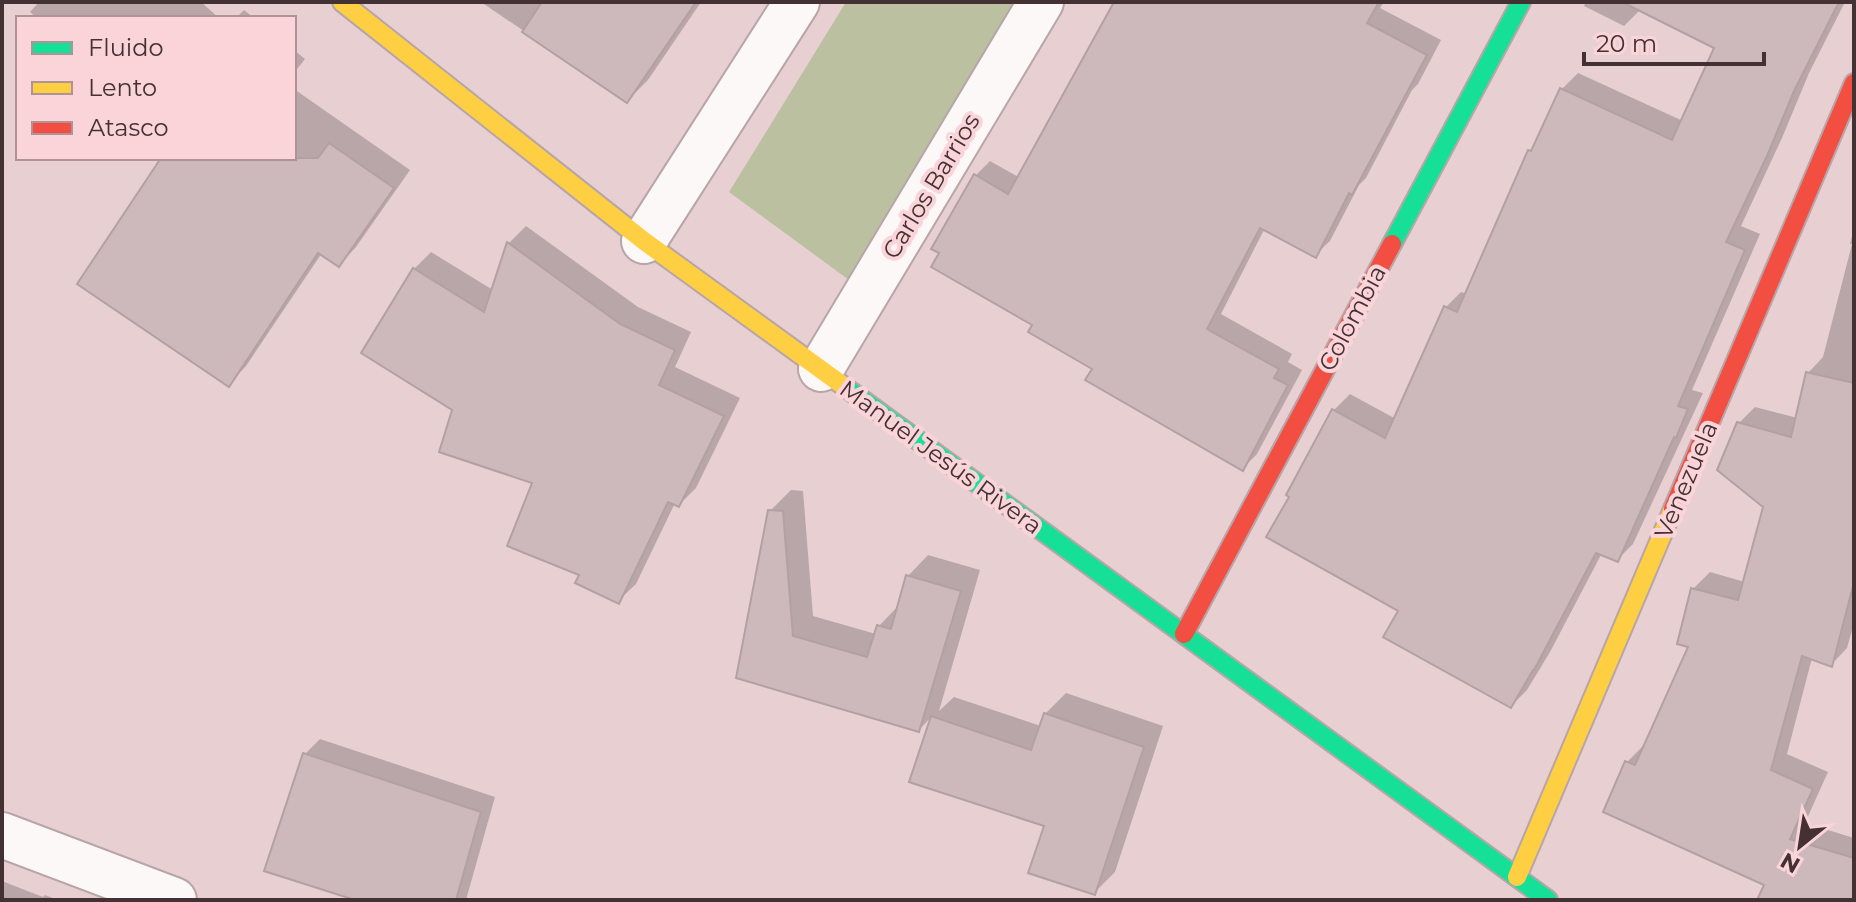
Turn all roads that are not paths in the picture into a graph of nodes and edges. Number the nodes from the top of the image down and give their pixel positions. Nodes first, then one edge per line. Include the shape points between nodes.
1 (342, 2) edge
2 (797, 2) edge
3 (1041, 2) edge
4 (1521, 2) edge
5 (1854, 83) edge
6 (644, 241) junction
7 (821, 369) junction
8 (1184, 634) junction
9 (2, 835) edge
10 (1517, 877) junction
11 (174, 900) edge
12 (1548, 900) edge

1 - 6 street, Manuel Jesús Rivera
2 - 6 street
3 - 7 street, Carlos Barrios
4 - 8 street, Colombia
5 - 10 street, Venezuela
6 - 7 street, Manuel Jesús Rivera
7 - 8 street, Manuel Jesús Rivera
8 - 10 street, Manuel Jesús Rivera
9 - 11 street
10 - 12 street, Manuel Jesús Rivera

